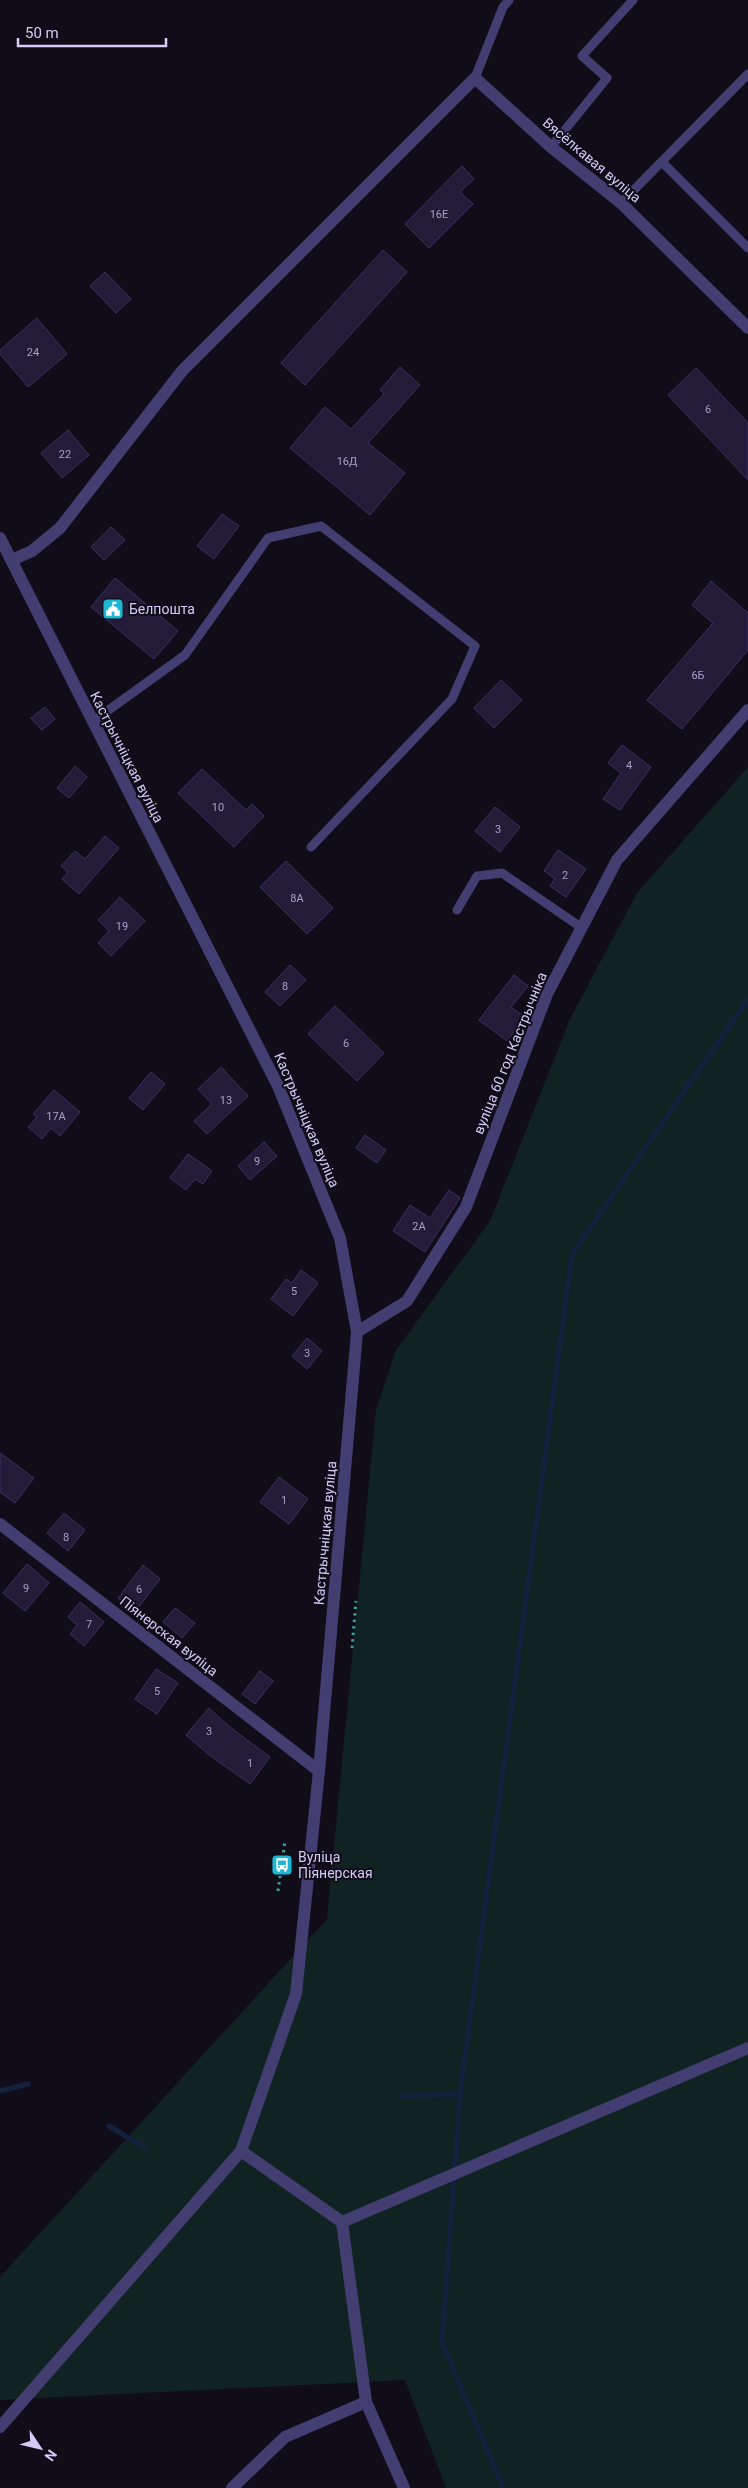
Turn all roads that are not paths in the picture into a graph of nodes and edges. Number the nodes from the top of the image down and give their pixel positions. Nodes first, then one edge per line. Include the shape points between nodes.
1 (509, 0) edge
2 (633, 0) edge
3 (748, 74) edge
4 (475, 78) junction
5 (551, 147) junction
6 (662, 162) junction
7 (621, 203) junction
8 (748, 248) edge
9 (748, 328) edge
10 (0, 538) edge
11 (12, 560) junction
12 (748, 710) edge
13 (92, 722) junction
14 (311, 847) dead end
15 (457, 910) dead end
16 (582, 928) junction
17 (357, 1332) junction
18 (0, 1524) edge
19 (319, 1771) junction
20 (748, 2048) edge
21 (241, 2151) junction
22 (342, 2222) junction
23 (366, 2402) junction
24 (0, 2427) edge
25 (232, 2488) edge
26 (404, 2488) edge

1 - 4 lane
2 - 5 lane via 582,56 607,78
3 - 6 lane
4 - 5 street, Вясёлкавая вуліца
4 - 11 street via 182,371 60,528 32,551
5 - 7 street, Вясёлкавая вуліца
6 - 7 lane
6 - 8 lane
7 - 9 street, Вясёлкавая вуліца
10 - 11 street, Кастрычніцкая вуліца
11 - 13 street, Кастрычніцкая вуліца
12 - 16 street, вуліца 60 год Кастрычніка via 617,860
13 - 14 lane via 185,655 268,538 321,526 475,646 452,699
13 - 17 street, Кастрычніцкая вуліца via 278,1086 340,1238
15 - 16 lane via 477,876 502,873
16 - 17 street, вуліца 60 год Кастрычніка via 547,994 466,1207 407,1301
17 - 19 street, Кастрычніцкая вуліца
18 - 19 street, Піянерская вуліца
19 - 21 street, Кастрычніцкая вуліца via 296,1994
20 - 22 street
21 - 22 street
21 - 24 street
22 - 23 street
23 - 25 street via 285,2437
23 - 26 street

